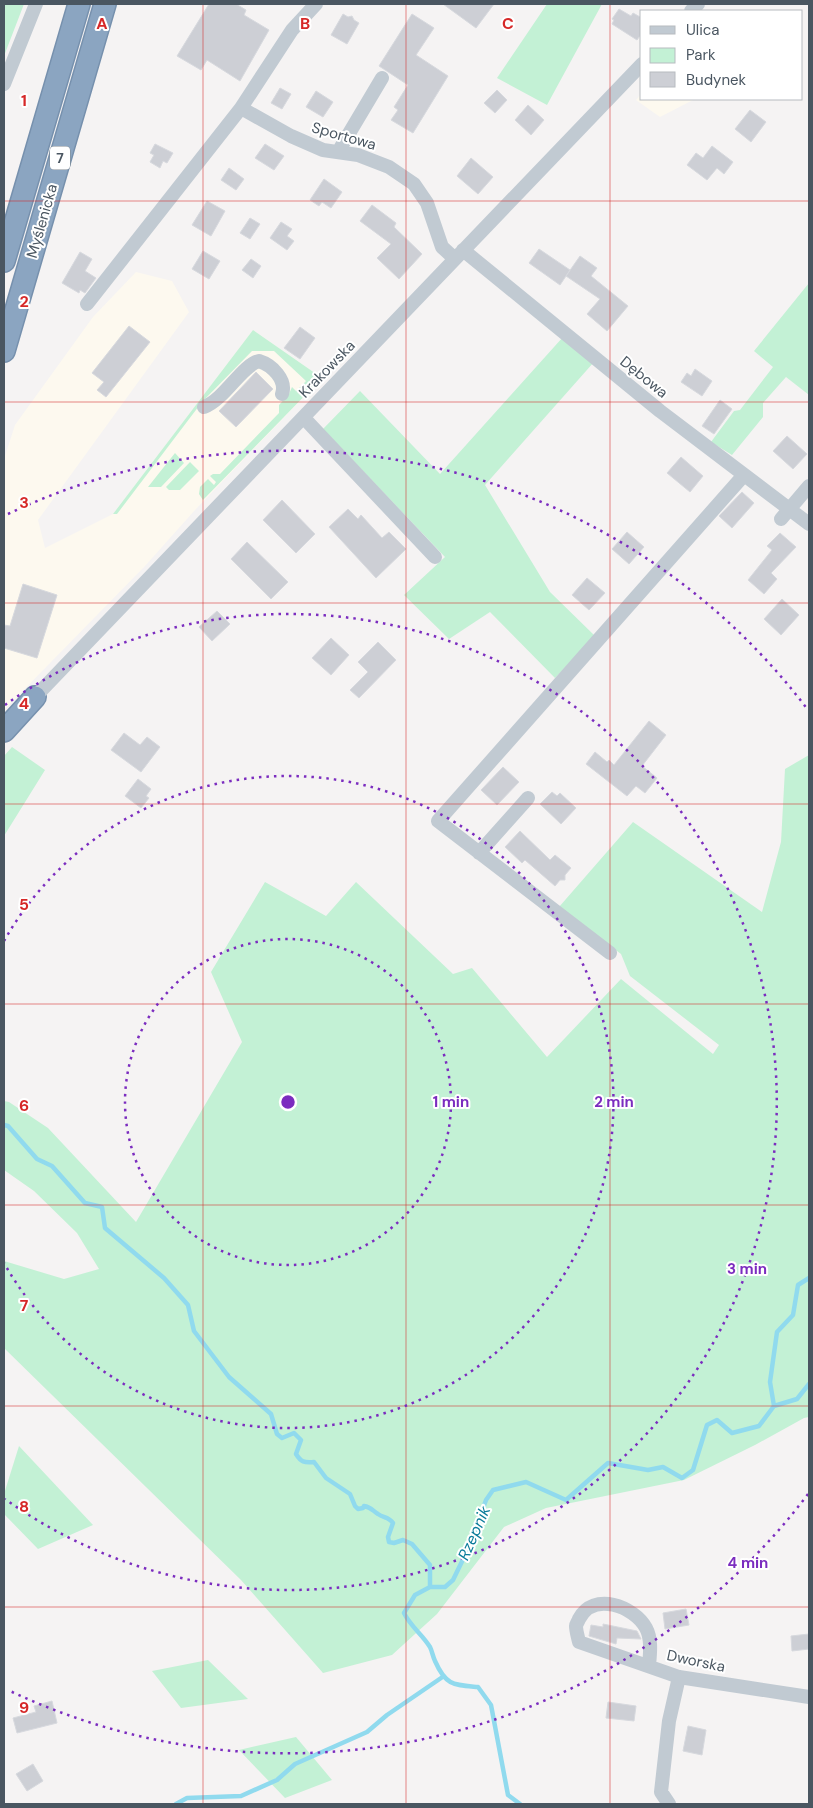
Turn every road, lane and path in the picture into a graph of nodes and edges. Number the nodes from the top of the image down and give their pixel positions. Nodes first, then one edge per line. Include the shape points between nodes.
1 (36, 4) edge
2 (79, 4) edge
3 (105, 4) edge
4 (316, 4) edge
5 (640, 66) edge
6 (382, 78) dead end
7 (4, 84) edge
8 (241, 108) junction
9 (338, 152) junction
10 (459, 254) junction
11 (4, 261) edge
12 (87, 304) dead end
13 (4, 352) edge
14 (282, 394) dead end
15 (204, 407) dead end
16 (304, 418) junction
17 (744, 475) junction
18 (809, 486) edge
19 (786, 514) junction
20 (809, 524) edge
21 (435, 557) dead end
22 (36, 697) joint
23 (4, 731) edge
24 (528, 798) dead end
25 (479, 853) junction
26 (610, 953) dead end
27 (649, 1666) junction
28 (679, 1677) junction
29 (809, 1697) edge
30 (669, 1804) edge

1 - 7 street
2 - 11 highway, Myślenicka / 7
3 - 13 highway, Myślenicka / 7
4 - 8 street via 292,30
5 - 10 street, Krakowska
6 - 9 street
8 - 9 street, Sportowa via 291,136 323,150
8 - 12 street
9 - 10 street, Sportowa via 358,155 389,167 414,184 427,203 442,247
10 - 16 street, Krakowska
10 - 17 street, Dębowa
14 - 15 street via 282,380 259,361 216,401
16 - 21 street
16 - 22 street, Krakowska
17 - 19 street, Dębowa
17 - 25 street via 438,821
18 - 19 street
19 - 20 street, Dębowa
22 - 23 highway
24 - 25 street
25 - 26 street
27 - 27 street, Dworska via 579,1642 576,1626 582,1613 602,1602 622,1607 637,1616 647,1629
27 - 28 street, Dworska
28 - 29 street, Dworska
28 - 30 street via 669,1721 662,1792

